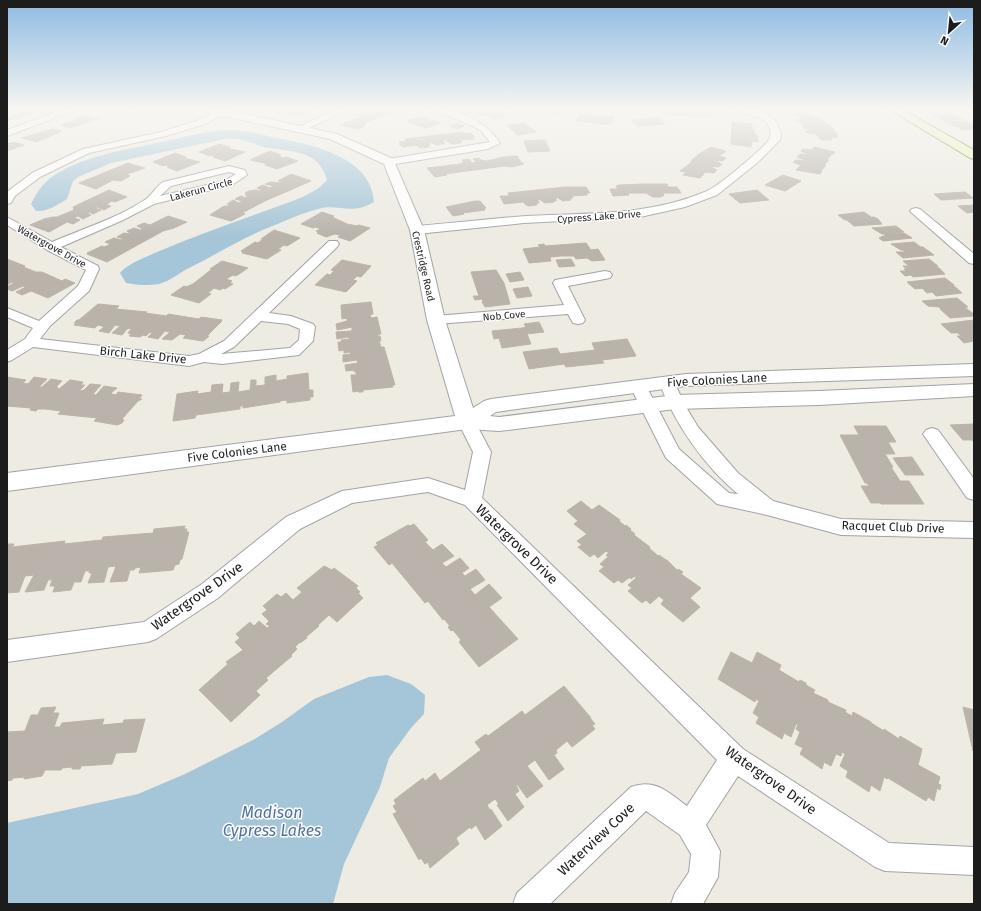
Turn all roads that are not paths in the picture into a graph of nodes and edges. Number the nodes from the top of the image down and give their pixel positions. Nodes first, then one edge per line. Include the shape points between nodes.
1 (88, 151) edge
2 (366, 151) edge
3 (460, 151) edge
4 (764, 151) edge
5 (389, 162) junction
6 (7, 201) edge
7 (150, 202) junction
8 (916, 211) dead end
9 (7, 220) edge
10 (417, 230) junction
11 (332, 244) dead end
12 (50, 247) junction
13 (974, 260) edge
14 (605, 275) dead end
15 (7, 312) edge
16 (257, 316) junction
17 (436, 320) junction
18 (42, 326) junction
19 (30, 342) junction
20 (7, 357) edge
21 (204, 357) junction
22 (974, 370) edge
23 (667, 382) junction
24 (638, 386) junction
25 (974, 390) edge
26 (675, 402) junction
27 (647, 404) junction
28 (467, 422) junction
29 (932, 434) dead end
30 (7, 482) edge
31 (974, 493) edge
32 (472, 500) junction
33 (767, 507) junction
34 (974, 530) edge
35 (7, 651) edge
36 (734, 758) junction
37 (690, 825) junction
38 (974, 861) edge
39 (528, 904) edge
40 (686, 904) edge

1 - 6 street via 36,175 11,194
2 - 5 street
3 - 5 street
4 - 10 street, Cypress Lake Drive via 713,193 640,214 524,220
5 - 10 street, Crestridge Road
7 - 7 street, Lakerun Circle via 167,184 229,169 241,172 242,175 228,183
7 - 12 street, Lakerun Circle
8 - 13 street
9 - 12 street, Watergrove Drive
10 - 17 street, Crestridge Road
11 - 16 street, Birch Lake Drive
12 - 18 street, Watergrove Drive via 94,269 84,288
14 - 17 street, Nob Cove via 560,283 575,315
15 - 18 street
16 - 21 street, Birch Lake Drive via 228,344
16 - 21 street via 291,320 308,327 306,341 294,352 222,359
17 - 28 street, Crestridge Road
18 - 19 street, Watergrove Drive
19 - 20 street, Watergrove Drive
19 - 21 street, Birch Lake Drive via 189,361
22 - 23 street, Five Colonies Lane
23 - 24 street, Five Colonies Lane
23 - 26 street, Racquet Club Drive
24 - 27 street, Racquet Club Drive
24 - 28 street, Five Colonies Lane via 491,406
25 - 26 street, Five Colonies Lane
26 - 27 street, Five Colonies Lane
26 - 33 street, Racquet Club Drive via 692,431 731,478
27 - 28 street, Five Colonies Lane via 499,424
27 - 33 street, Racquet Club Drive via 672,453 724,499
28 - 30 street, Five Colonies Lane
28 - 32 street via 482,452
29 - 31 street
32 - 35 street, Watergrove Drive via 428,485 349,496 293,523 210,590 148,632
32 - 36 street, Watergrove Drive
33 - 34 street, Racquet Club Drive via 841,527
36 - 37 street
36 - 38 street, Watergrove Drive via 885,857
37 - 39 street, Waterview Cove via 653,798 641,798
37 - 40 street, Waterview Cove via 706,851 703,877

